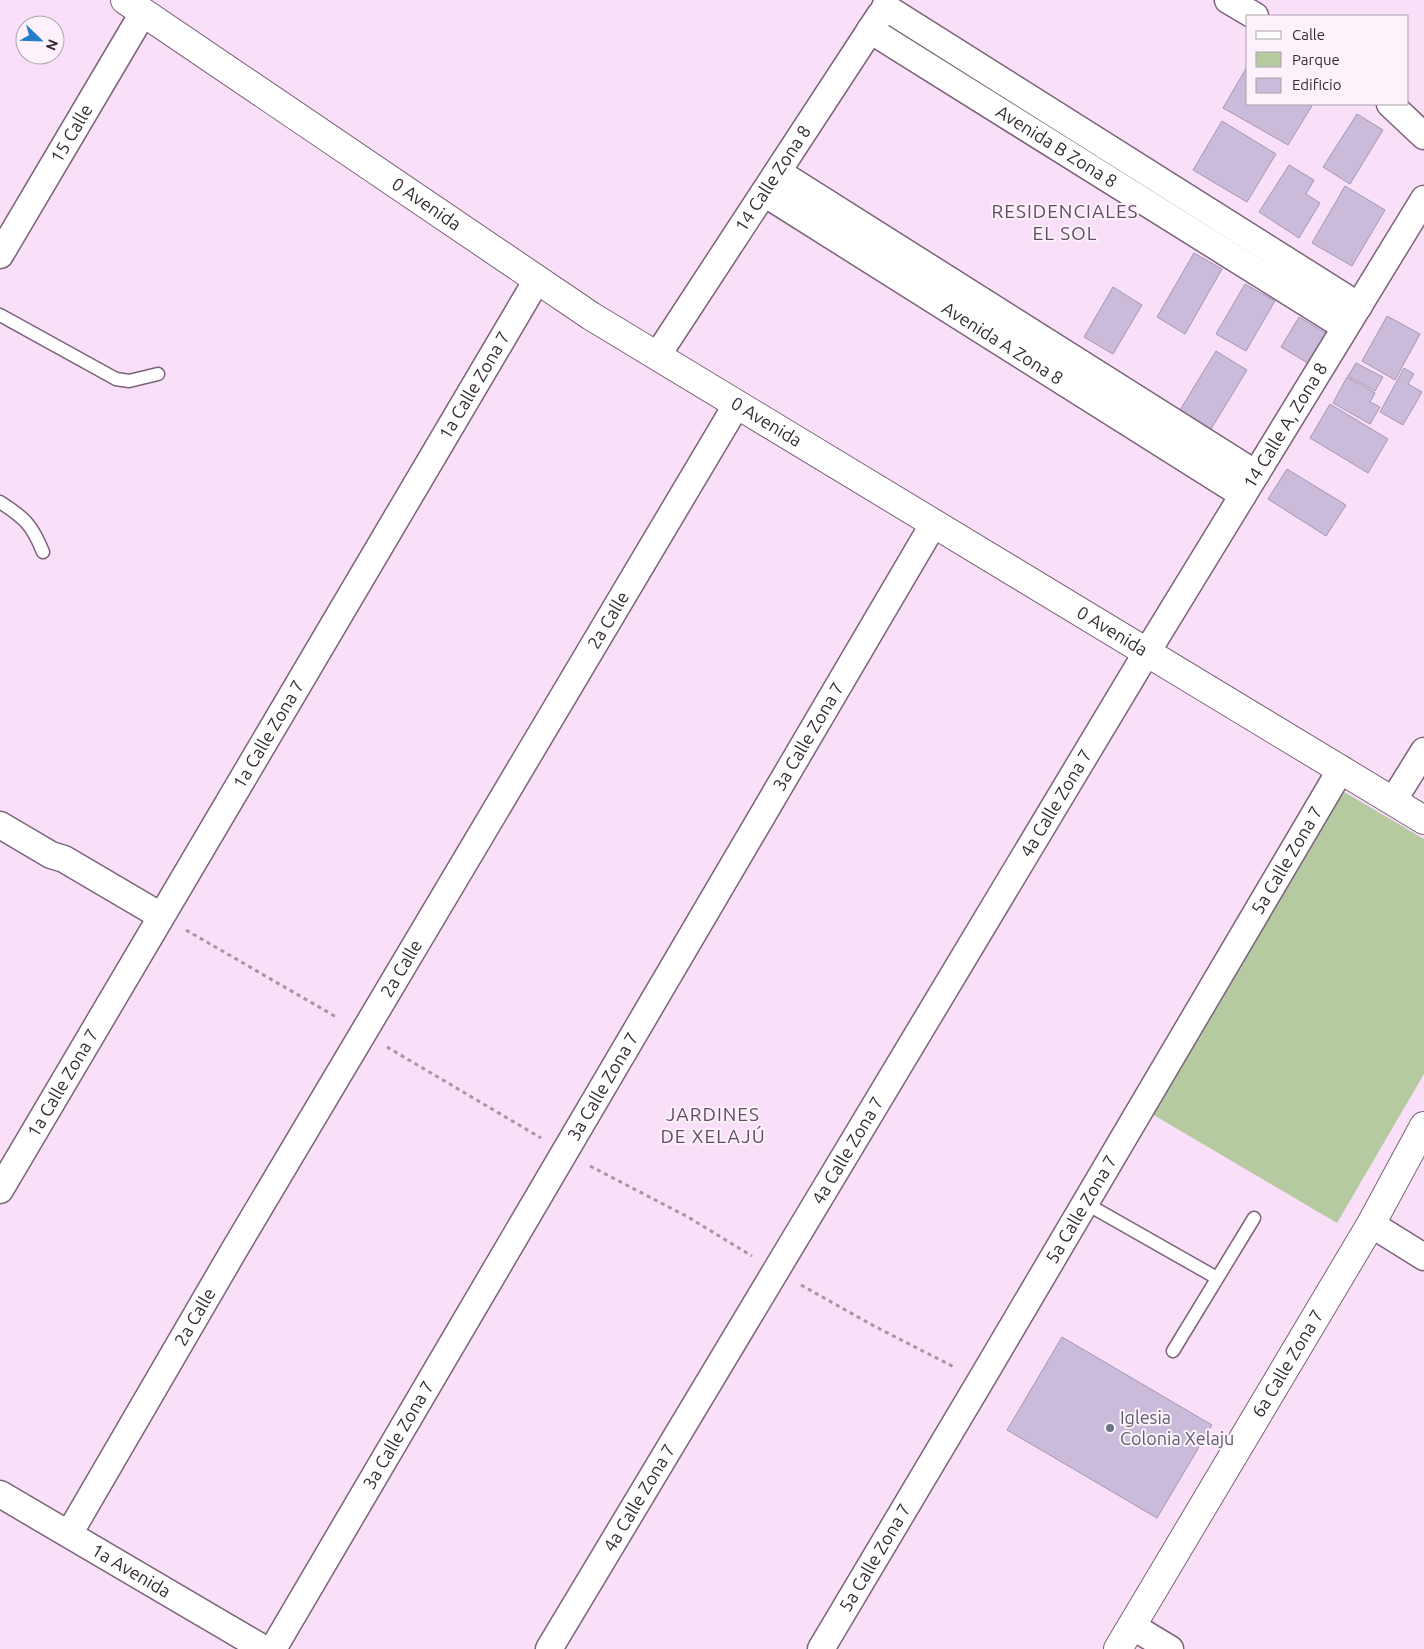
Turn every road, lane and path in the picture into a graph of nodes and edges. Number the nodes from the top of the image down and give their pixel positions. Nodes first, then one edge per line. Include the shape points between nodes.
1 (1228, 0) edge
2 (888, 4) edge
3 (134, 6) edge
4 (1253, 15) edge
5 (870, 30) junction
6 (1391, 105) edge
7 (1424, 136) edge
8 (771, 182) junction
9 (1424, 199) edge
10 (0, 255) edge
11 (537, 280) junction
12 (0, 314) edge
13 (1352, 317) junction
14 (657, 356) junction
15 (158, 374) dead end
16 (736, 404) junction
17 (1249, 484) junction
18 (0, 502) edge
19 (934, 523) junction
20 (43, 552) dead end
21 (1147, 652) junction
22 (1424, 751) edge
23 (1341, 769) junction
24 (1393, 801) junction
25 (1424, 820) edge
26 (0, 825) edge
27 (161, 916) junction
28 (1424, 1126) edge
29 (0, 1190) edge
30 (1085, 1203) junction
31 (1254, 1218) dead end
32 (1371, 1224) junction
33 (1424, 1257) edge
34 (1217, 1278) junction
35 (1173, 1351) dead end
36 (0, 1494) edge
37 (69, 1534) junction
38 (1125, 1638) edge
39 (264, 1649) edge
40 (274, 1649) edge
41 (549, 1649) edge
42 (821, 1649) edge
43 (1170, 1649) edge

1 - 4 street
2 - 5 street, 14 Calle Zona 8
2 - 13 street, Avenida B Zona 8
3 - 10 street, 15 Calle
3 - 11 street, 0 Avenida
5 - 8 street, 14 Calle Zona 8
5 - 13 street, Avenida B Zona 8
6 - 7 street
8 - 14 street, 14 Calle Zona 8
8 - 17 street, Avenida A Zona 8
9 - 13 street, 14 Calle A, Zona 8
11 - 14 street, 0 Avenida
11 - 27 street, 1a Calle Zona 7
12 - 15 lane via 116,379 129,381
13 - 17 street, 14 Calle A, Zona 8
14 - 16 street, 0 Avenida
16 - 19 street, 0 Avenida
16 - 37 street, 2a Calle
17 - 21 street, 14 Calle A, Zona 8
18 - 20 lane via 27,522 36,533
19 - 21 street, 0 Avenida
19 - 40 street, 3a Calle Zona 7
21 - 23 street, 0 Avenida
21 - 41 street, 4a Calle Zona 7
22 - 24 street
23 - 24 street, 0 Avenida
23 - 30 street, 5a Calle Zona 7
24 - 25 street, 0 Avenida
26 - 27 street
27 - 29 street, 1a Calle Zona 7
28 - 32 street, 6a Calle Zona 7
30 - 34 lane
30 - 42 street, 5a Calle Zona 7
31 - 34 lane
32 - 33 street
32 - 38 street, 6a Calle Zona 7
34 - 35 lane
36 - 37 street, 1a Avenida
37 - 39 street, 1a Avenida
38 - 43 street

